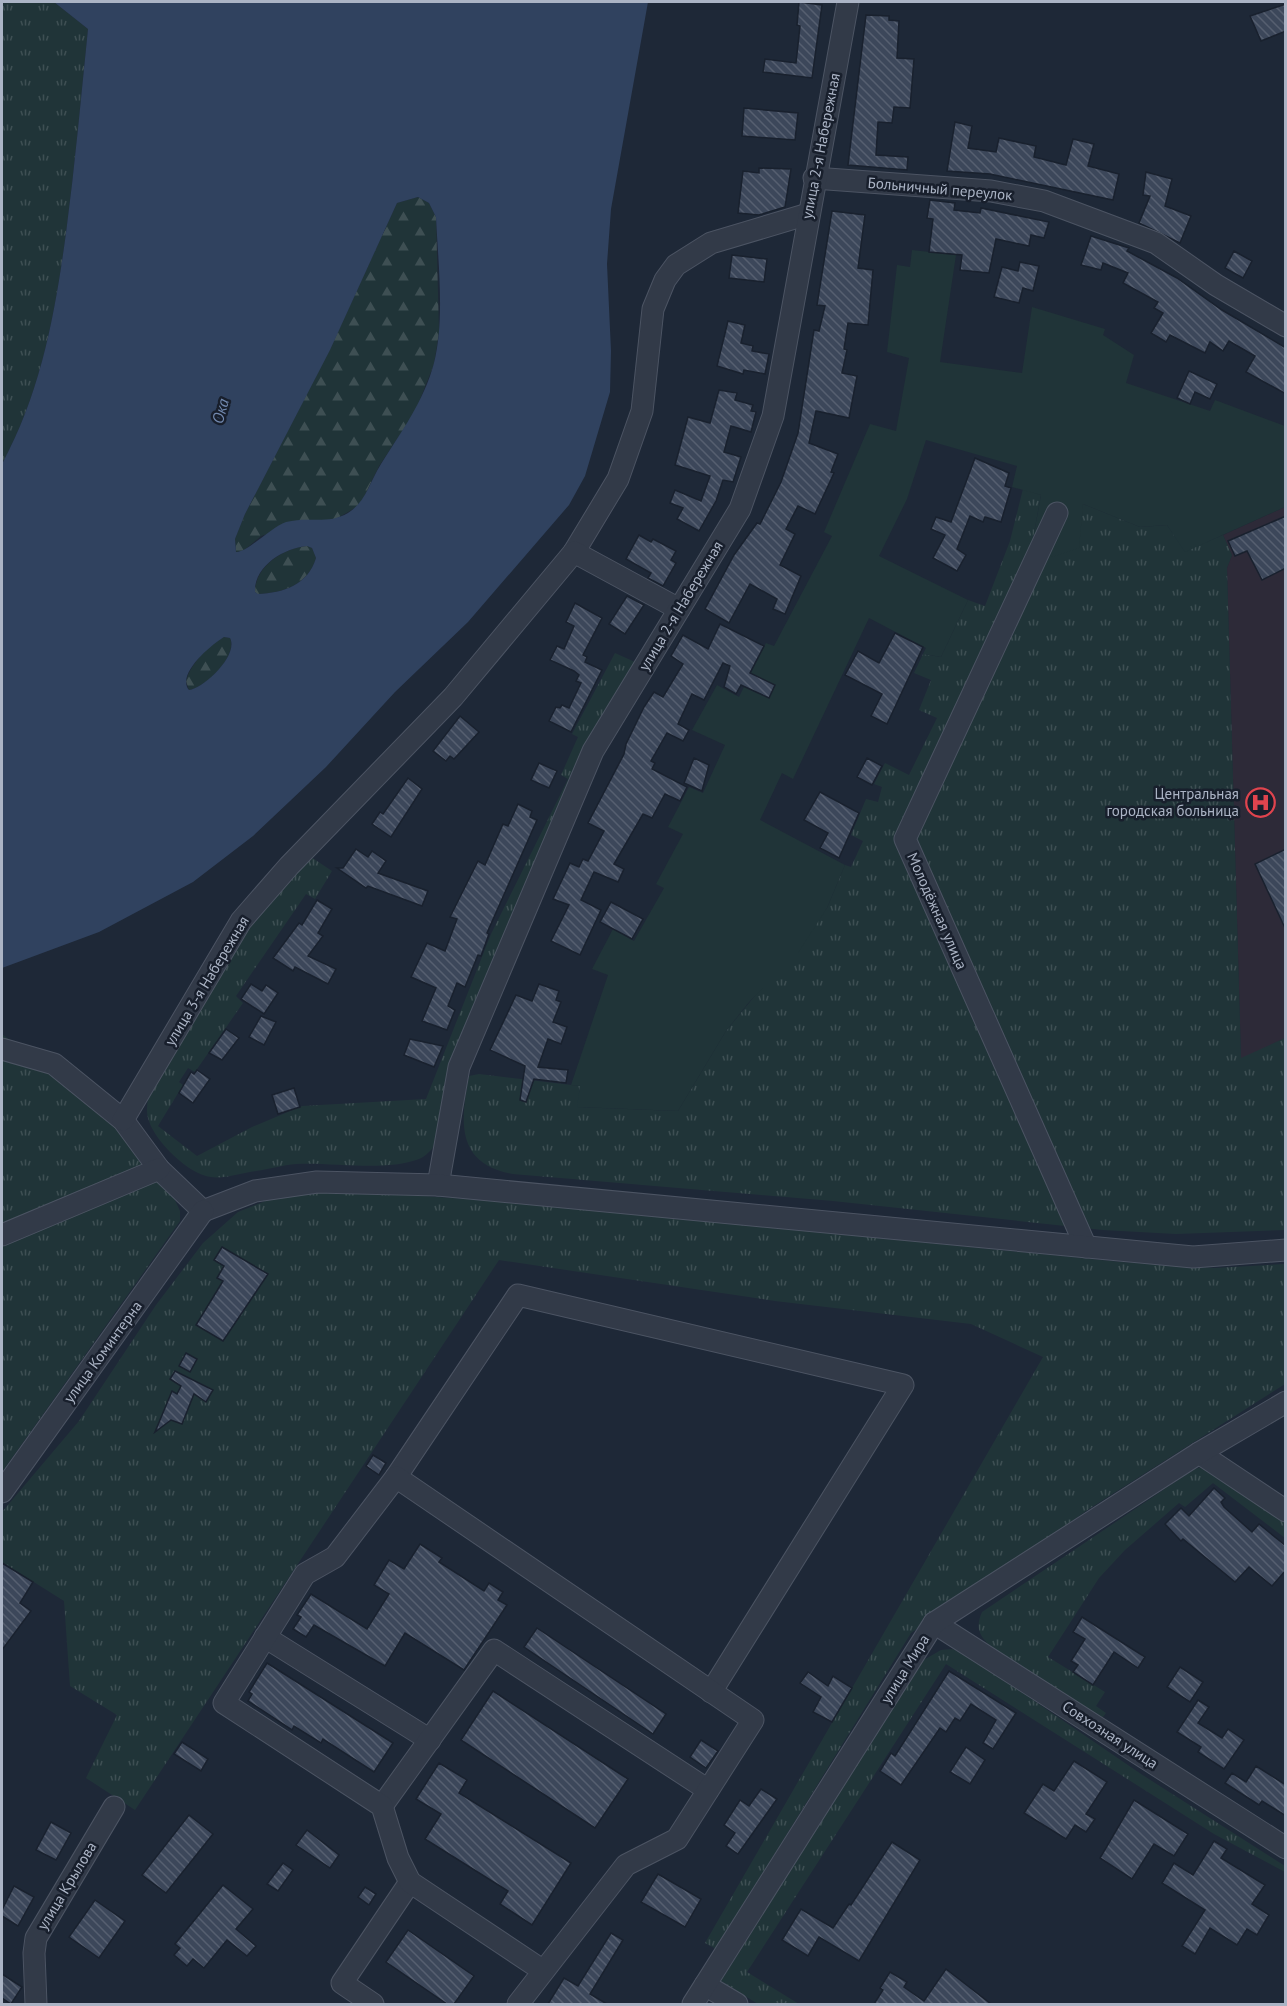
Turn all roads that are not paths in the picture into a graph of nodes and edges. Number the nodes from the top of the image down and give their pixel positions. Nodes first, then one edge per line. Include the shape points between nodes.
1 (848, 2) edge
2 (814, 178) junction
3 (808, 214) junction
4 (1286, 326) edge
5 (1057, 513) dead end
6 (574, 552) junction
7 (679, 609) junction
8 (2, 1049) edge
9 (123, 1120) junction
10 (159, 1169) junction
11 (438, 1185) junction
12 (203, 1211) junction
13 (2, 1235) edge
14 (1086, 1247) junction
15 (1286, 1250) edge
16 (1286, 1402) edge
17 (1199, 1452) junction
18 (396, 1477) junction
19 (2, 1492) edge
20 (1286, 1510) edge
21 (934, 1623) junction
22 (265, 1637) junction
23 (711, 1692) junction
24 (430, 1740) junction
25 (708, 1790) junction
26 (382, 1806) junction
27 (114, 1807) dead end
28 (1286, 1848) edge
29 (410, 1882) junction
30 (542, 1970) junction
31 (705, 1985) junction
32 (36, 2004) edge
33 (373, 2004) edge
34 (518, 2004) edge
35 (693, 2004) edge
36 (737, 2004) edge

1 - 2 street, улица 2-я Набережная
2 - 3 street, улица 2-я Набережная
2 - 4 street, Больничный переулок via 991,191 1044,201 1156,243 1215,285
3 - 6 street, улица 3-я Набережная via 711,243 676,265 665,280 653,309 642,411 618,479
3 - 7 street, улица 2-я Набережная via 773,416 740,509
5 - 14 street, Молодёжная улица via 905,839
6 - 7 street
6 - 9 street, улица 3-я Набережная via 453,697 241,921
7 - 11 street, улица 2-я Набережная via 593,752 459,1067
8 - 9 street via 54,1064
9 - 10 street
10 - 12 street
10 - 13 street
11 - 12 street via 317,1182 255,1191
11 - 14 street
12 - 19 street, улица Коминтерна
14 - 15 street via 1192,1257
16 - 17 street, улица Мира
17 - 20 street
17 - 21 street, улица Мира
18 - 22 street via 335,1557 305,1574
18 - 23 street
18 - 23 street via 518,1295 903,1385
21 - 28 street, Совхозная улица
21 - 31 street, улица Мира
22 - 24 street
22 - 26 street via 224,1703
23 - 25 street via 753,1720
24 - 25 street via 494,1650
24 - 26 street
25 - 30 street via 677,1839 626,1865
26 - 29 street
27 - 32 street, улица Крылова via 36,1938
29 - 30 street
29 - 33 street via 342,1983
30 - 34 street
31 - 35 street, улица Мира
31 - 36 street

